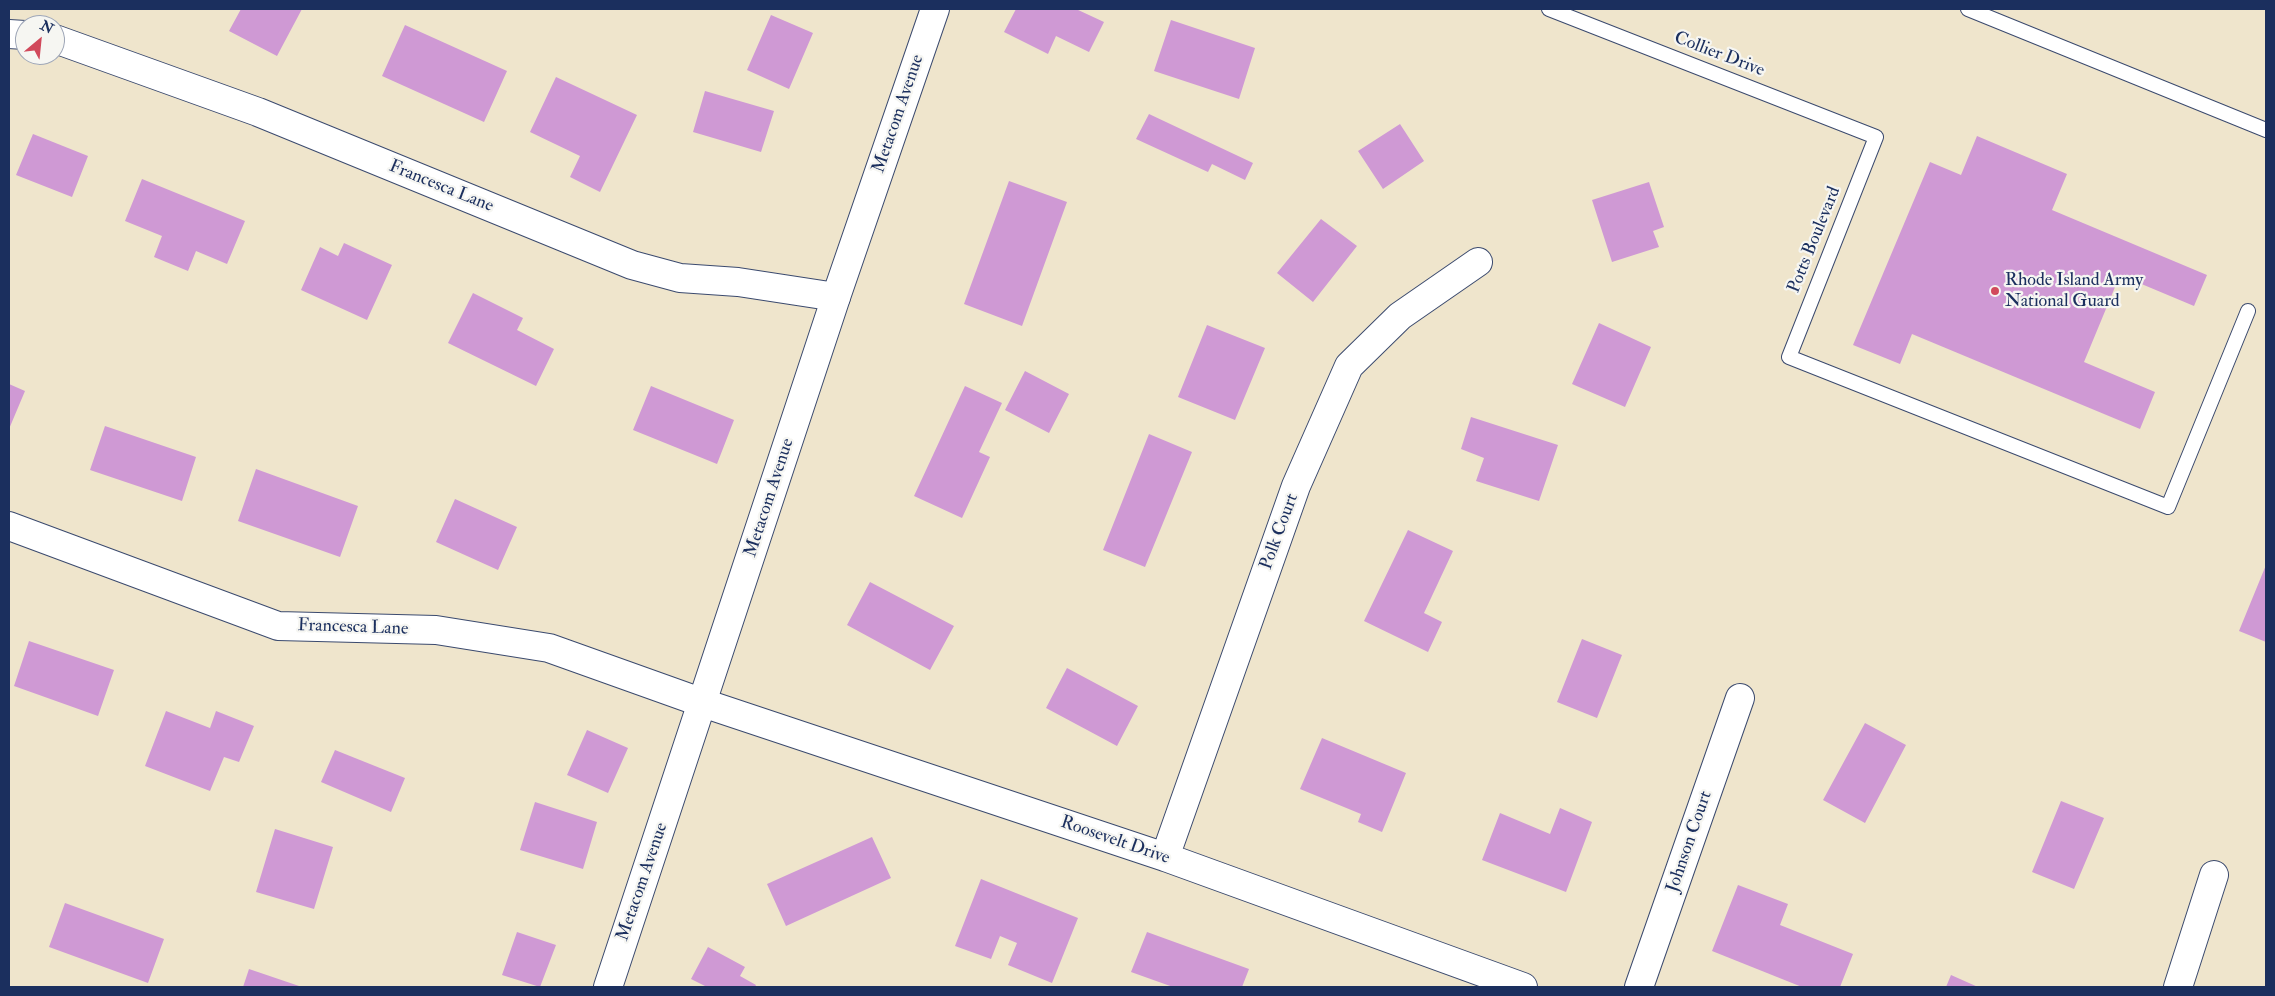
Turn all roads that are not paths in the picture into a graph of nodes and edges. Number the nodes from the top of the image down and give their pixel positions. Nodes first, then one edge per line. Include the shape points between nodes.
1 (935, 9) edge
2 (1549, 9) edge
3 (1968, 9) edge
4 (65, 43) edge
5 (2266, 130) edge
6 (1876, 137) joint
7 (1478, 262) dead end
8 (836, 297) junction
9 (2248, 311) dead end
10 (9, 526) edge
11 (1740, 698) dead end
12 (703, 703) junction
13 (1165, 857) junction
14 (2214, 875) dead end
15 (608, 987) edge
16 (1524, 987) edge
17 (1639, 987) edge
18 (2178, 987) edge

1 - 8 street, Metacom Avenue
2 - 6 lane, Collier Drive
3 - 5 lane
4 - 8 street, Francesca Lane via 258,112 632,265 680,278 738,282
6 - 9 lane, Potts Boulevard via 1789,357 2168,507
7 - 13 street, Polk Court via 1400,316 1350,366 1296,486
8 - 12 street, Metacom Avenue
10 - 12 street, Francesca Lane via 278,626 436,630 549,648
11 - 17 street, Johnson Court
12 - 13 street, Roosevelt Drive
12 - 15 street, Metacom Avenue
13 - 16 street, Roosevelt Drive
14 - 18 street

